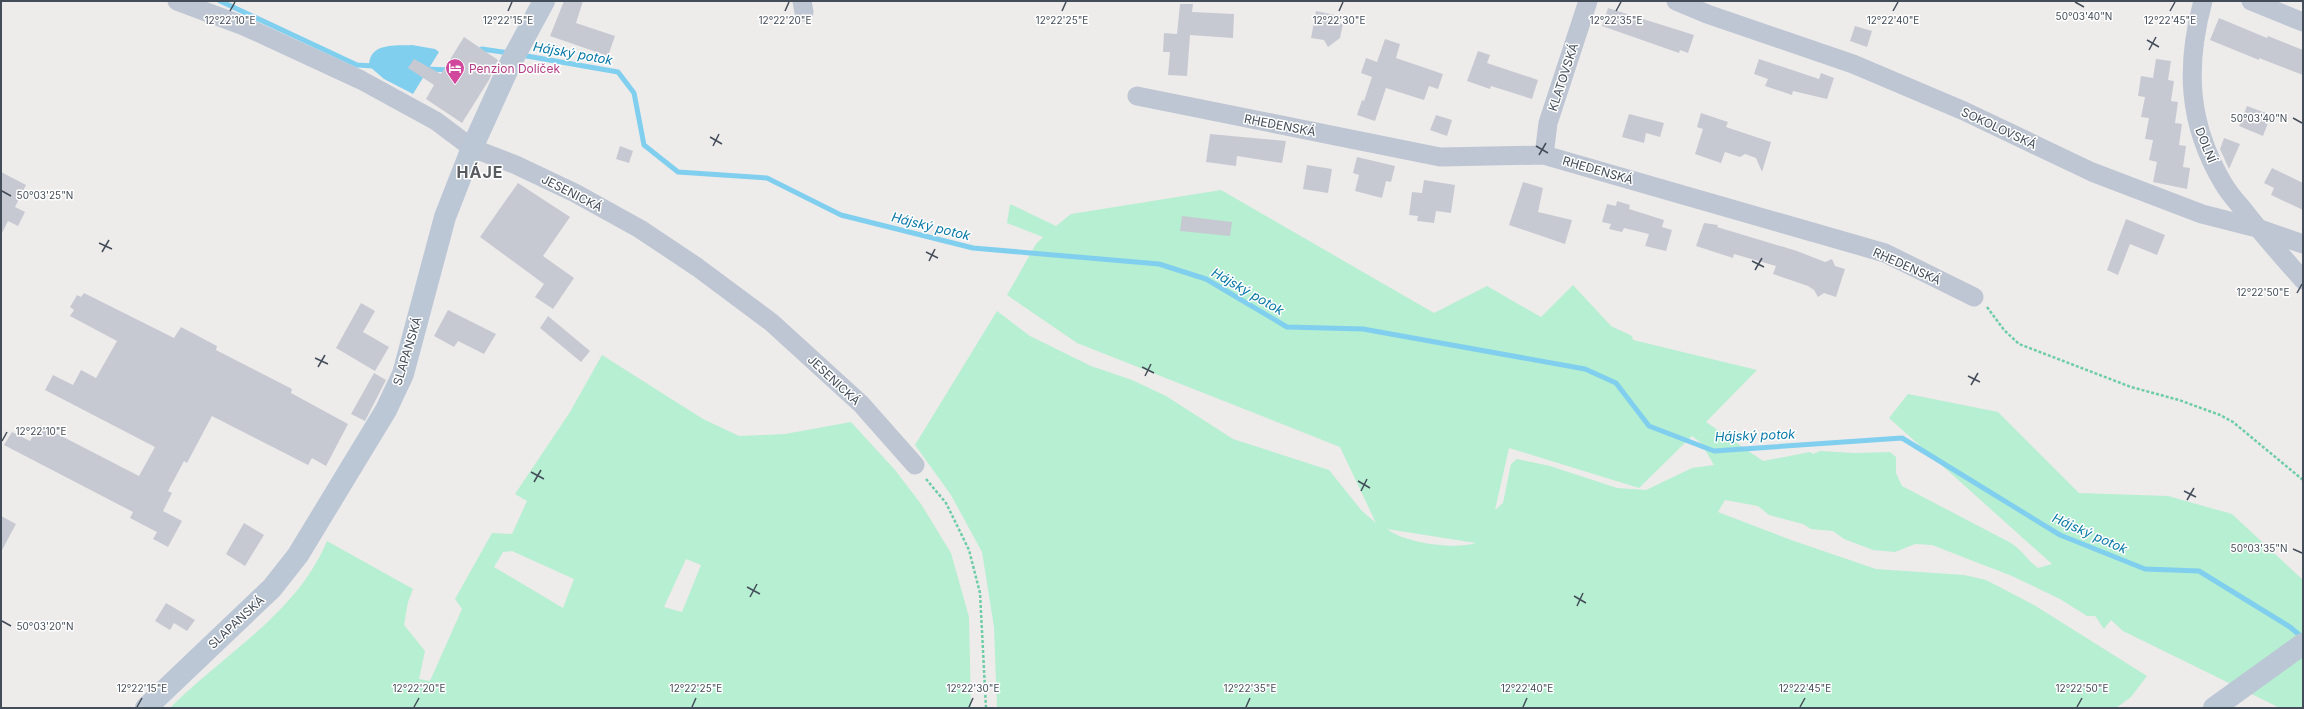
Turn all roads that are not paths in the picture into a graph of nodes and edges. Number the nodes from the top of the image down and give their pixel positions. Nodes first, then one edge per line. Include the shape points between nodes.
1 (177, 1) edge
2 (544, 1) edge
3 (1588, 1) edge
4 (1676, 1) edge
5 (2203, 1) edge
6 (2251, 1) edge
7 (2303, 22) edge
8 (1137, 96) dead end
9 (472, 148) junction
10 (1544, 155) junction
11 (2257, 228) junction
12 (2303, 244) edge
13 (2303, 280) edge
14 (1974, 297) road end
15 (914, 465) road end
16 (2303, 644) edge
17 (2218, 705) edge
18 (146, 708) edge

1 - 9 street, JESENICKÁ via 244,26 361,80 436,121
2 - 9 street, SLAPANSKÁ via 511,62
3 - 10 street, KLATOVSKÁ via 1548,123
4 - 11 street, SOKOLOVSKÁ via 1853,64 1964,111 2092,172 2202,214
5 - 11 street, DOLNÍ via 2192,56 2191,87 2195,116 2203,142 2223,184
6 - 7 street
8 - 10 street, RHEDENSKÁ via 1440,156
9 - 15 street, JESENICKÁ via 516,165 575,193 640,229 697,267 771,322 861,404
9 - 18 street, SLAPANSKÁ via 445,217 403,374 386,410 298,555 272,588
10 - 14 street, RHEDENSKÁ via 1885,253
11 - 12 street
11 - 13 street
16 - 17 street

